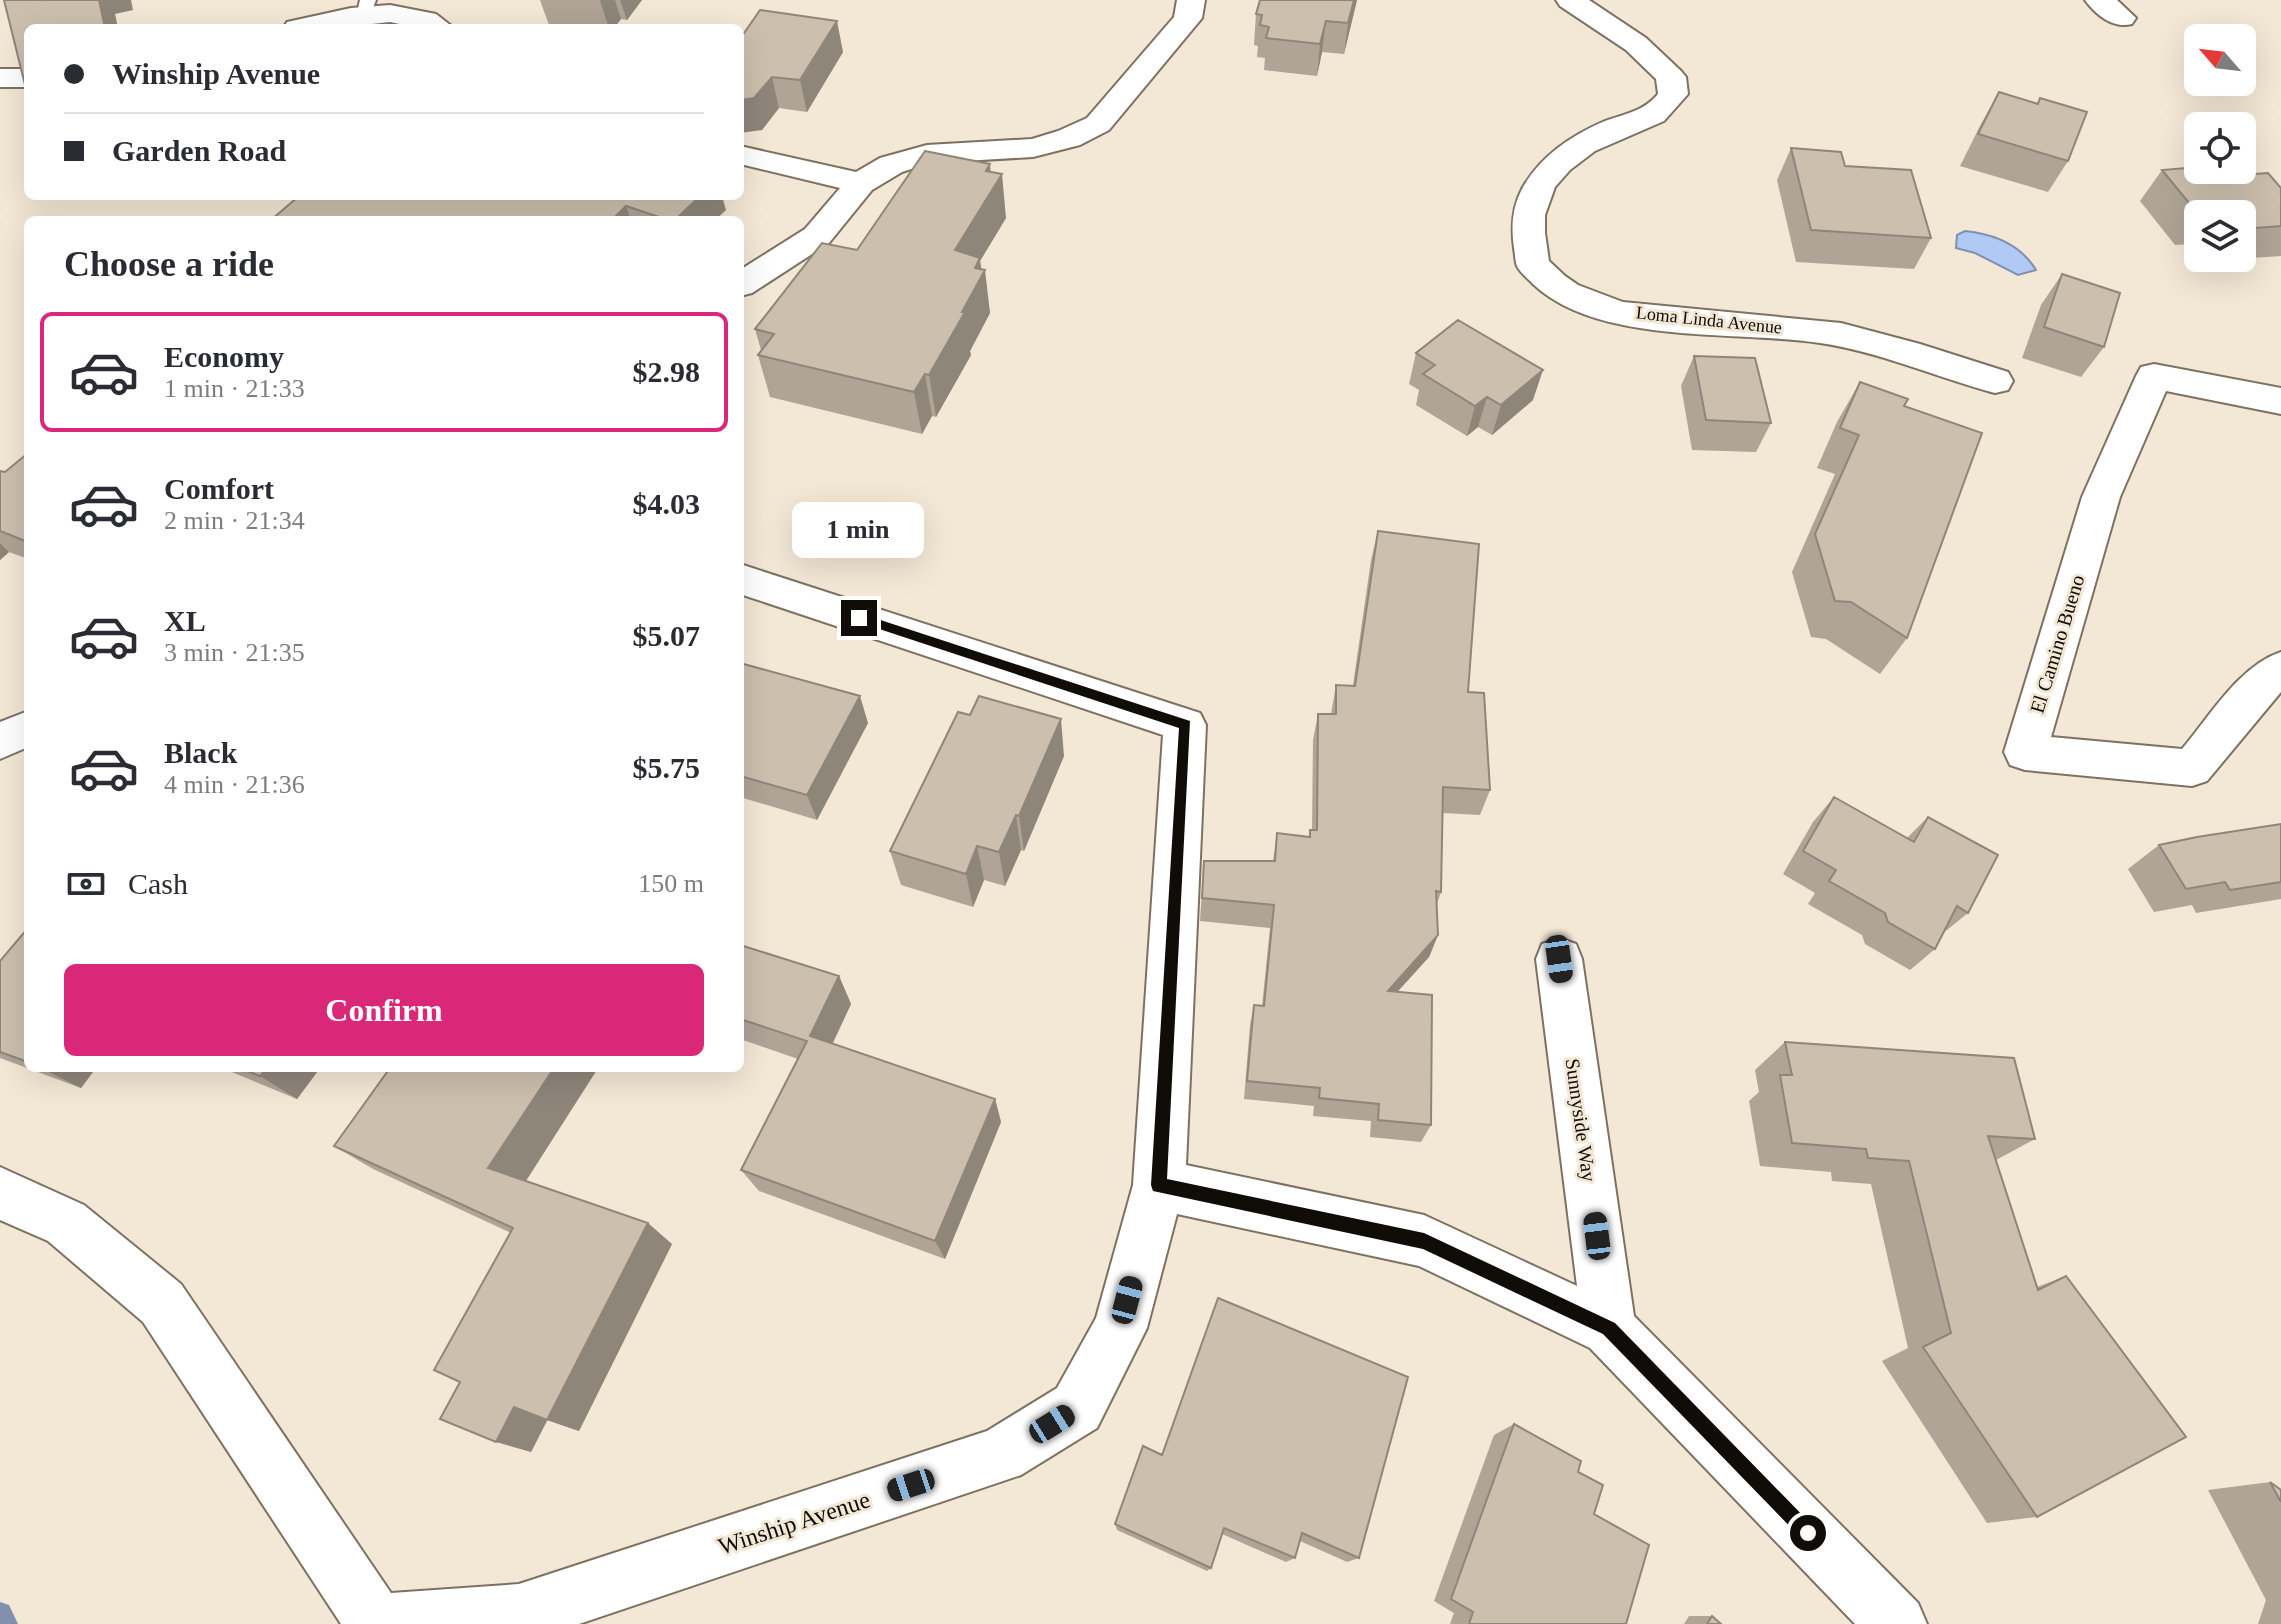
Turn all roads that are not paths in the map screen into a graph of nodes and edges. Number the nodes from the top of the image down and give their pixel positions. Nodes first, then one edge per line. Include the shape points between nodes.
1 (1191, 0) edge
2 (1570, 0) edge
3 (2099, 0) edge
4 (366, 6) edge
5 (2122, 18) dead end
6 (310, 24) edge
7 (435, 24) edge
8 (0, 78) edge
9 (24, 78) edge
10 (744, 156) edge
11 (861, 183) junction
12 (744, 282) edge
13 (1995, 381) dead end
14 (2281, 401) edge
15 (744, 580) edge
16 (2281, 669) edge
17 (24, 730) edge
18 (0, 741) edge
19 (1559, 959) dead end
20 (1159, 1185) junction
21 (0, 1193) edge
22 (1609, 1329) junction
23 (376, 1624) edge
24 (383, 1624) edge
25 (1897, 1624) edge

1 - 11 street via 1188,18 1098,124 1033,148 927,154 891,165
2 - 13 street, Loma Linda Avenue via 1636,44 1671,77 1673,94 1660,113 1612,129 1558,162 1537,191 1528,217 1533,265 1565,292 1648,317 1818,331
3 - 5 street
4 - 6 street
4 - 7 street
8 - 9 street
10 - 11 street
11 - 12 street via 817,236
14 - 16 street, El Camino Bueno via 2154,376 2101,497 2025,752 2192,768 2263,683
15 - 20 street, Winship Avenue via 1185,725
17 - 18 street
19 - 22 street, Sunnyside Way
20 - 22 street via 1424,1241
20 - 24 street, Winship Avenue via 1120,1328 1077,1408 1001,1455 519,1614
21 - 23 street via 66,1223 162,1303
22 - 25 street

